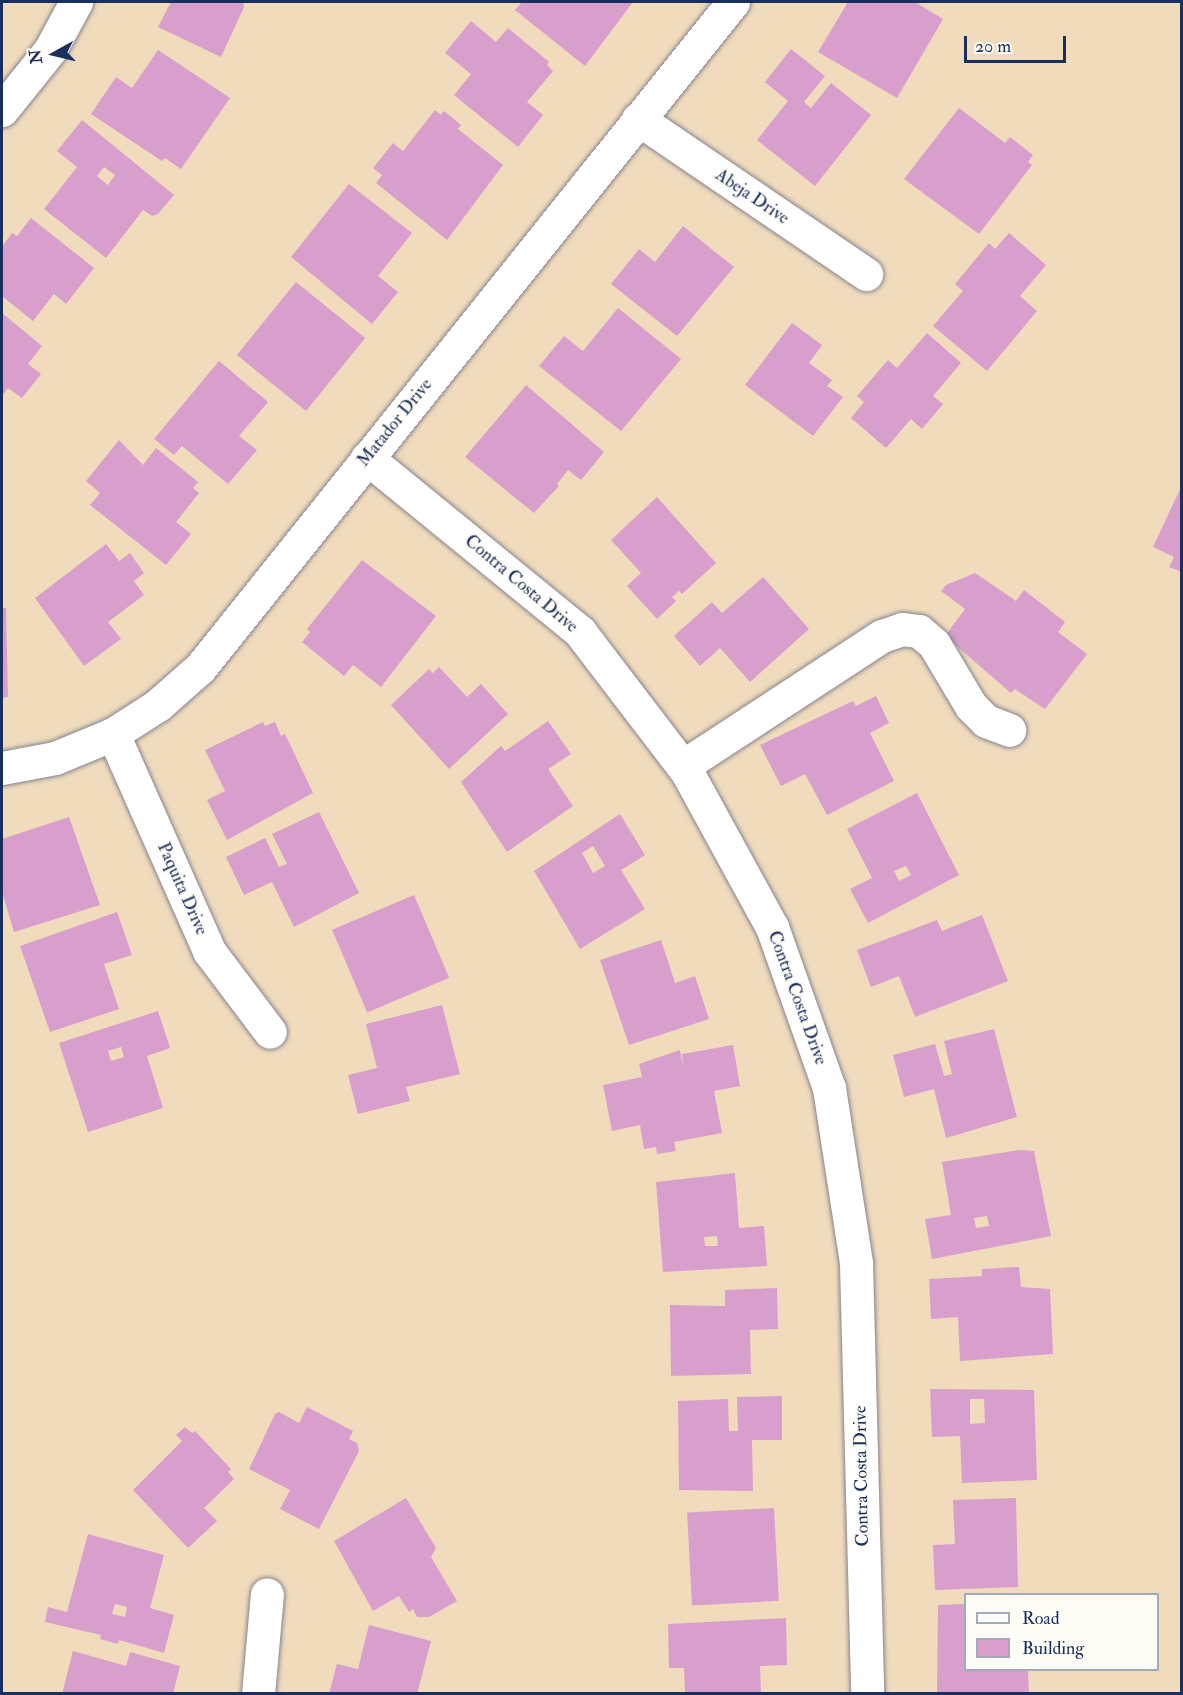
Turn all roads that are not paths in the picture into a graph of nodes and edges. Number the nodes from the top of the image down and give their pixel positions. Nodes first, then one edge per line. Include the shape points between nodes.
1 (76, 2) edge
2 (733, 2) edge
3 (2, 110) edge
4 (638, 119) junction
5 (866, 274) dead end
6 (367, 458) junction
7 (1009, 730) dead end
8 (113, 734) junction
9 (682, 766) junction
10 (2, 768) edge
11 (270, 1032) dead end
12 (267, 1594) dead end
13 (258, 1694) edge
14 (867, 1694) edge

1 - 3 street via 50,50
2 - 4 street, Matador Drive
4 - 5 street, Abeja Drive
4 - 6 street, Matador Drive
6 - 8 street, Matador Drive via 200,668 158,705
6 - 9 street, Contra Costa Drive via 580,632
7 - 9 street via 986,721 971,706 934,644 919,631 902,629 882,636
8 - 10 street, Matador Drive via 55,758
8 - 11 street, Paquita Drive via 209,951
9 - 14 street, Contra Costa Drive via 772,927 829,1088 856,1263
12 - 13 street

